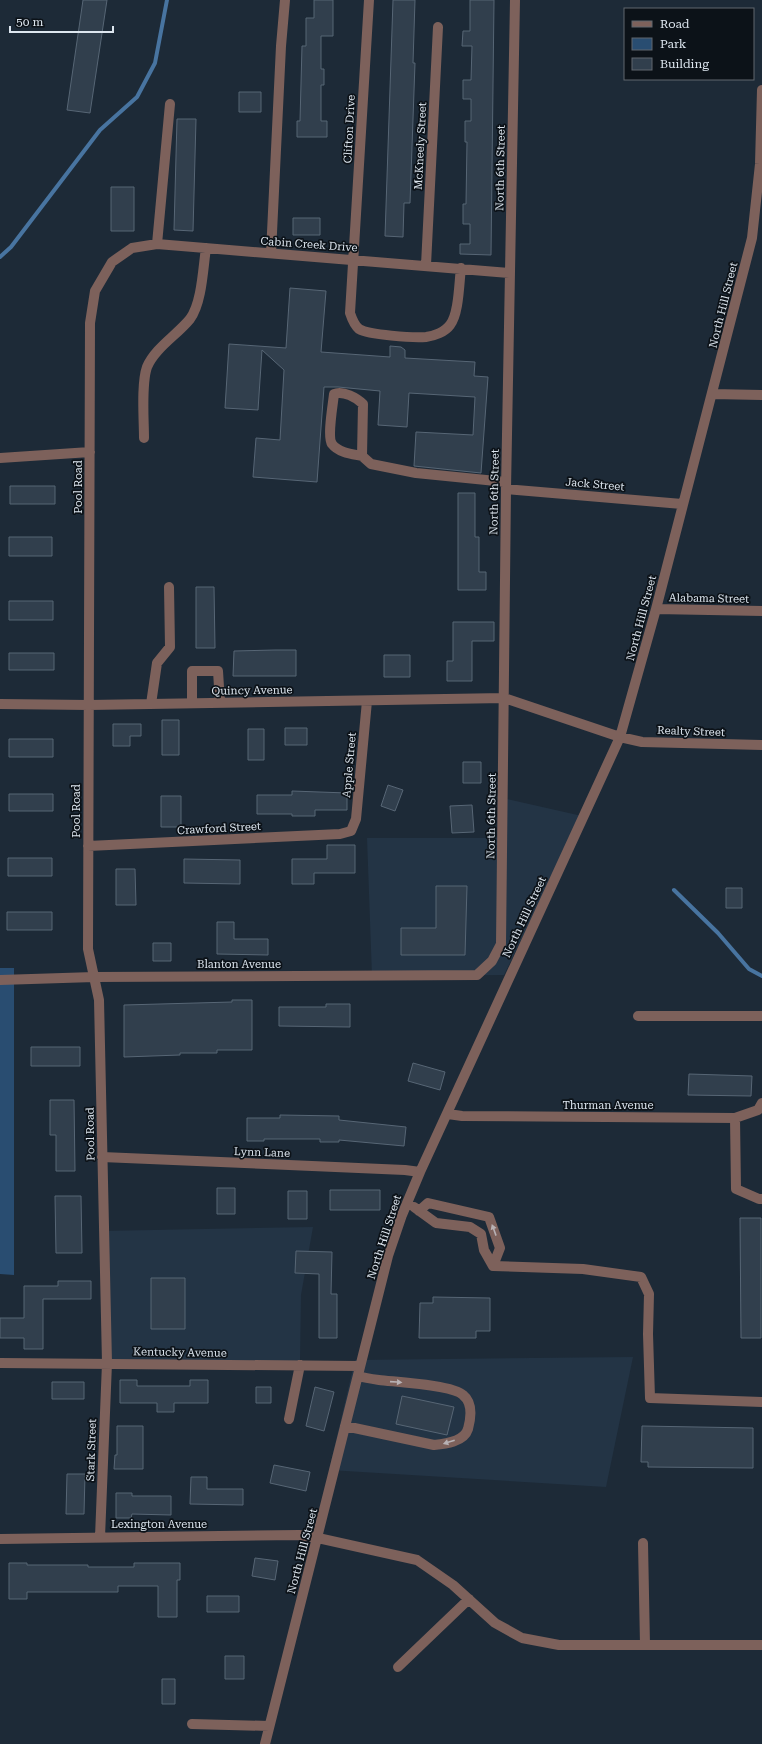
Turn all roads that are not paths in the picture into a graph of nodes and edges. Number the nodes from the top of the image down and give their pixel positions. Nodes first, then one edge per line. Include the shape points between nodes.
1 (285, 0) edge
2 (369, 0) edge
3 (515, 0) edge
4 (438, 27) dead end
5 (762, 90) edge
6 (170, 104) dead end
7 (157, 244) junction
8 (206, 248) junction
9 (271, 253) junction
10 (353, 259) junction
11 (112, 262) joint
12 (426, 266) junction
13 (461, 268) junction
14 (509, 272) junction
15 (712, 394) junction
16 (762, 395) edge
17 (144, 438) dead end
18 (90, 452) junction
19 (362, 456) junction
20 (0, 458) edge
21 (506, 485) junction
22 (682, 504) junction
23 (169, 587) dead end
24 (656, 610) junction
25 (762, 611) edge
26 (504, 698) junction
27 (367, 701) junction
28 (192, 703) junction
29 (220, 703) junction
30 (0, 704) edge
31 (89, 704) junction
32 (151, 704) junction
33 (620, 737) junction
34 (762, 746) edge
35 (351, 831) joint
36 (88, 846) junction
37 (477, 975) joint
38 (94, 977) junction
39 (0, 980) edge
40 (638, 1016) dead end
41 (762, 1016) edge
42 (762, 1103) edge
43 (448, 1114) junction
44 (735, 1118) junction
45 (102, 1157) junction
46 (420, 1172) junction
47 (762, 1199) edge
48 (407, 1202) junction
49 (419, 1211) junction
50 (494, 1266) junction
51 (0, 1363) edge
52 (107, 1363) junction
53 (300, 1365) junction
54 (360, 1366) junction
55 (358, 1376) junction
56 (762, 1402) edge
57 (289, 1418) dead end
58 (345, 1426) junction
59 (100, 1537) junction
60 (318, 1538) junction
61 (0, 1539) edge
62 (643, 1544) dead end
63 (469, 1599) junction
64 (645, 1645) junction
65 (762, 1645) edge
66 (398, 1667) dead end
67 (192, 1724) dead end
68 (269, 1726) junction
69 (265, 1744) edge

1 - 9 street
2 - 10 street, Clifton Drive
3 - 14 street, North 6th Street
4 - 12 street, McKneely Street
5 - 15 street, North Hill Street via 760,164 752,238
6 - 7 street
7 - 8 street, Cabin Creek Drive
7 - 11 street, Cabin Creek Drive via 132,248
8 - 9 street, Cabin Creek Drive
8 - 17 street via 197,306 190,318 155,355 147,368
9 - 10 street, Cabin Creek Drive
10 - 12 street, Cabin Creek Drive
10 - 13 street, Clifton Drive via 350,313 359,328 371,334 425,337 437,334 450,326 455,316
11 - 18 street, Pool Road via 95,291 90,323
12 - 13 street, Cabin Creek Drive
13 - 14 street, Cabin Creek Drive
14 - 21 street, North 6th Street
15 - 16 street
15 - 22 street, North Hill Street
18 - 20 street
18 - 31 street, Pool Road
19 - 19 street, Jack Street via 363,404 358,399 338,392 334,394 330,437 332,444 343,452
19 - 21 street, Jack Street via 372,464 416,473
21 - 22 street, Jack Street
21 - 26 street, North 6th Street
22 - 24 street, North Hill Street
23 - 32 street via 170,647 157,663
24 - 25 street, Alabama Street
24 - 33 street, North Hill Street
26 - 27 street, Quincy Avenue
26 - 33 street, Realty Street
26 - 37 street, North 6th Street via 501,944 492,961
27 - 29 street, Quincy Avenue
27 - 35 street, Apple Street via 356,819
28 - 29 street, Quincy Avenue
28 - 29 street via 192,671 218,671
28 - 32 street, Quincy Avenue
30 - 31 street, Quincy Avenue
31 - 32 street, Quincy Avenue
31 - 36 street, Pool Road
33 - 34 street, Realty Street via 642,742
33 - 43 street, North Hill Street
35 - 36 street, Crawford Street via 340,834
36 - 38 street, Pool Road via 88,949
37 - 38 street, Blanton Avenue
38 - 39 street, Blanton Avenue
38 - 45 street, Pool Road via 99,1000
40 - 41 street
42 - 44 street, Thurman Avenue via 758,1110
43 - 44 street, Thurman Avenue
43 - 46 street, North Hill Street
44 - 47 street via 736,1188
45 - 46 street, Lynn Lane
45 - 52 street, Pool Road
46 - 48 street, North Hill Street
48 - 49 street
48 - 54 street, North Hill Street via 388,1256
49 - 50 street via 436,1223 470,1228 481,1234 484,1250
50 -> 49 street via 500,1248 489,1217 428,1203
50 - 56 street via 583,1269 641,1277 649,1294 650,1398
51 - 52 street, Kentucky Avenue
52 - 53 street, Kentucky Avenue
52 - 59 street, Stark Street
53 - 54 street, Kentucky Avenue
53 - 57 street
54 - 55 street, North Hill Street
55 - 58 street, North Hill Street
55 -> 58 street via 459,1392 467,1400 471,1412 468,1430 460,1439 434,1445
58 - 60 street, North Hill Street
59 - 60 street, Lexington Avenue via 300,1535
59 - 61 street, Lexington Avenue
60 - 63 street, Lexington Avenue via 417,1560 453,1584
60 - 68 street, North Hill Street
62 - 64 street
63 - 64 street, Lexington Avenue via 495,1623 522,1638 559,1645
63 - 66 street
64 - 65 street, Lexington Avenue
67 - 68 street
68 - 69 street, North Hill Street

